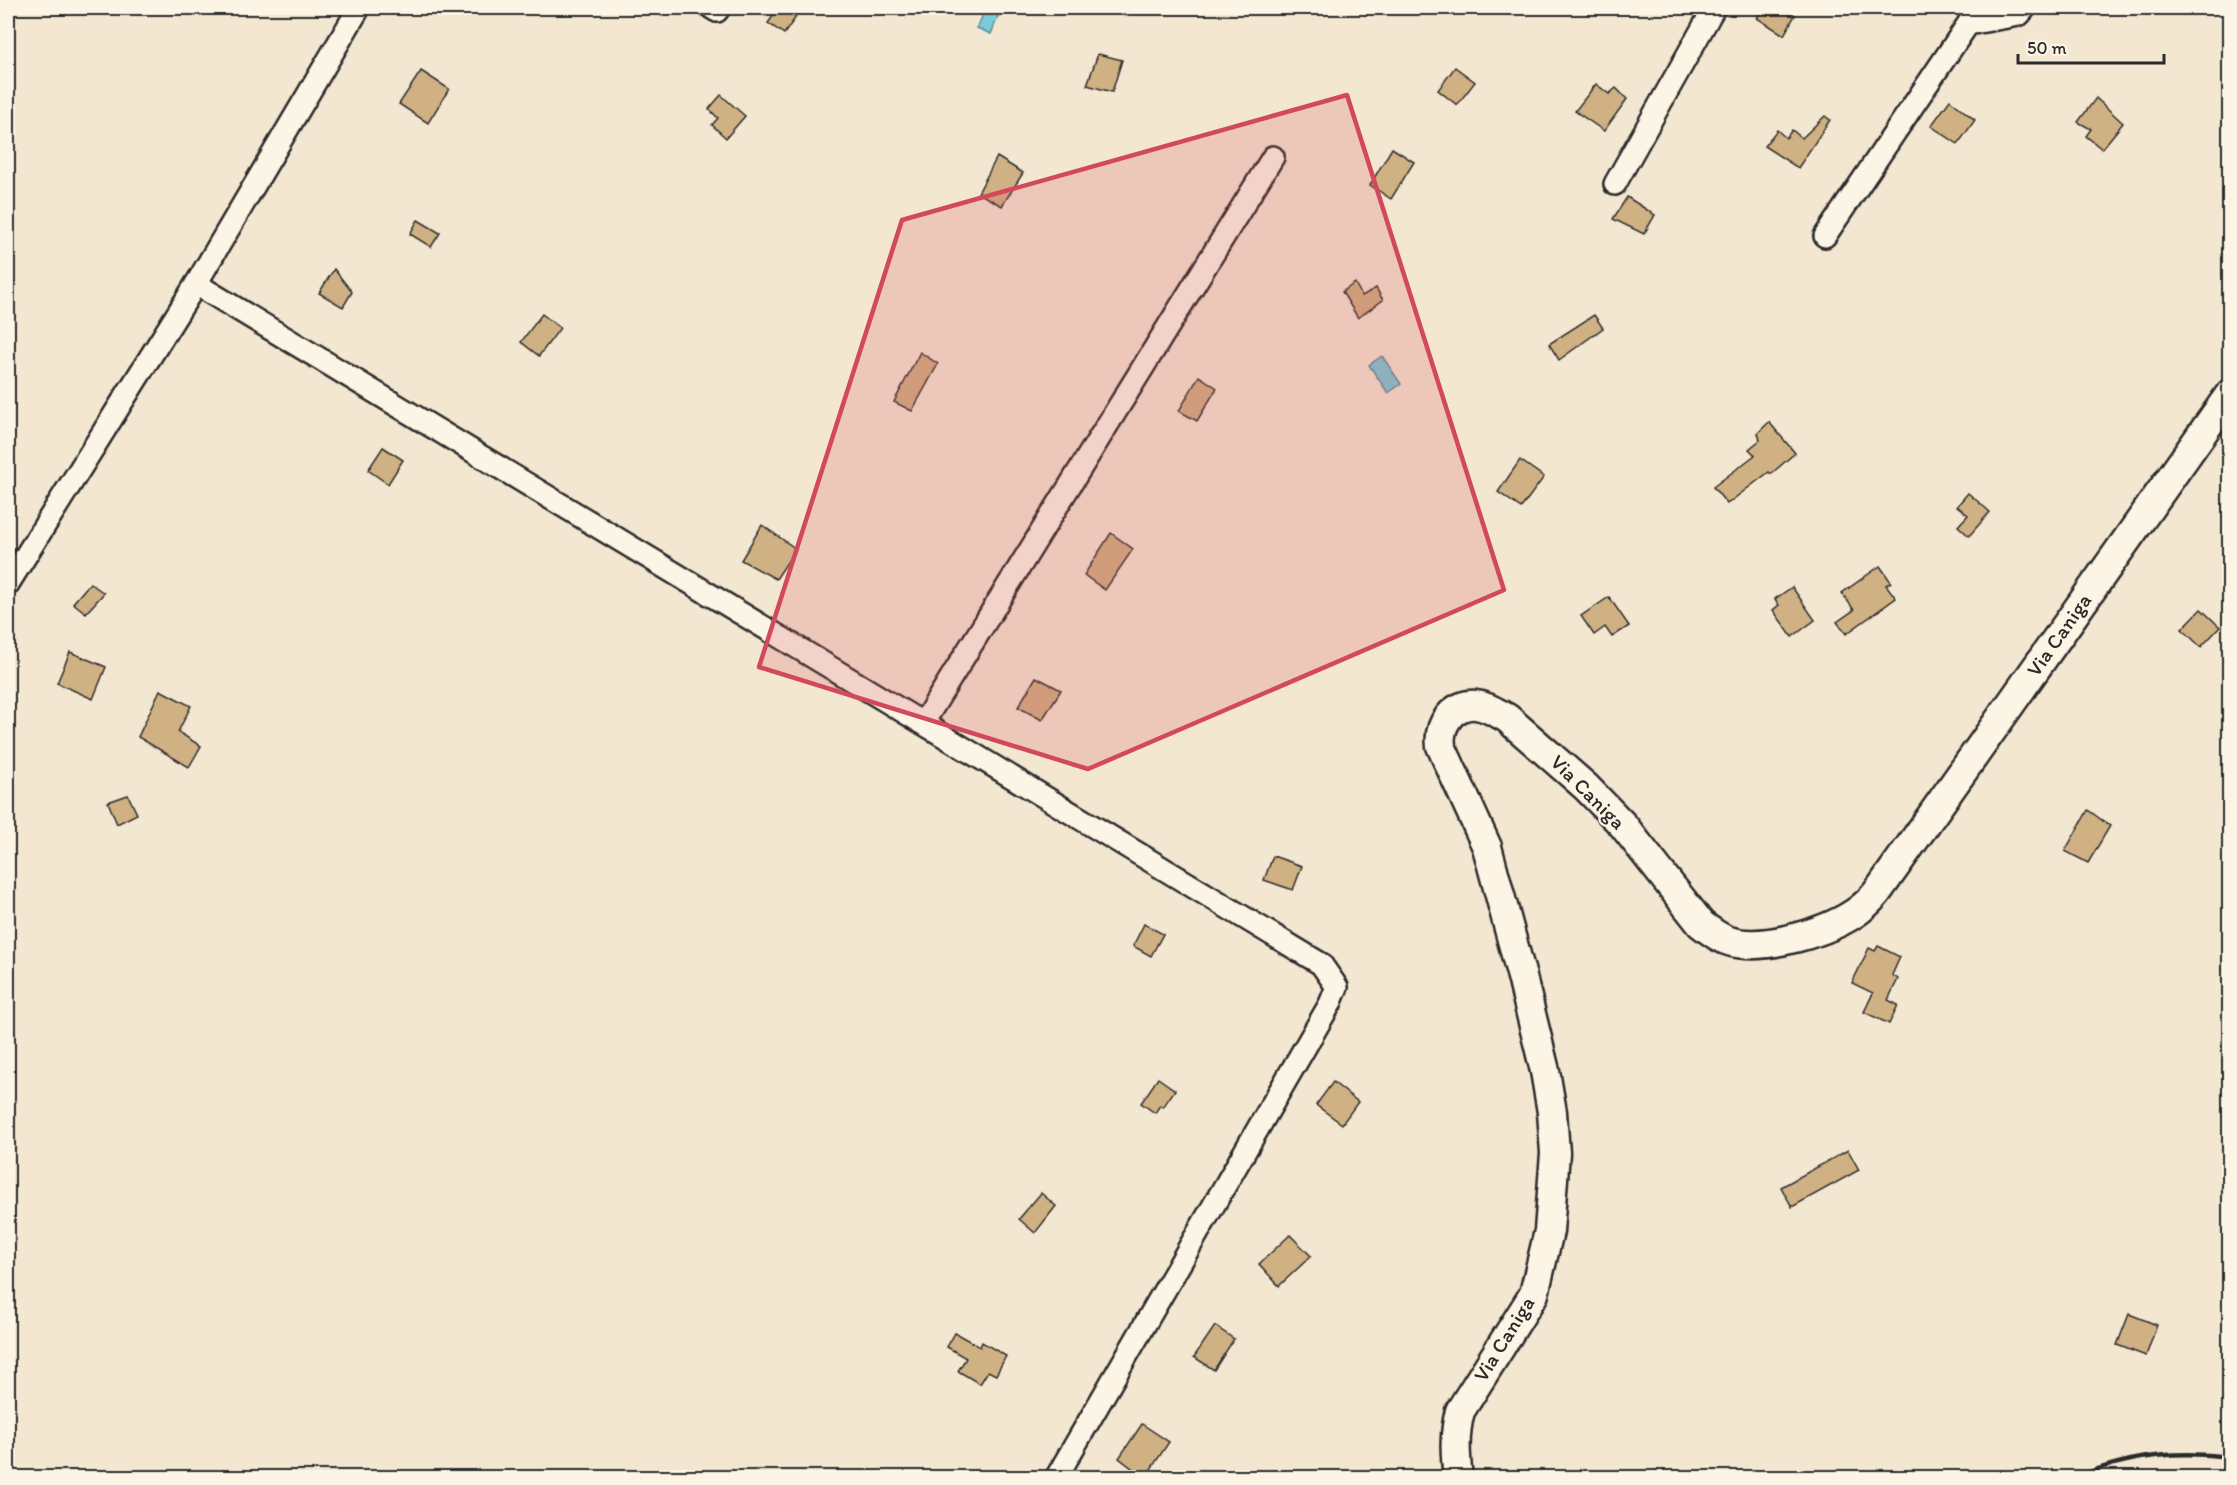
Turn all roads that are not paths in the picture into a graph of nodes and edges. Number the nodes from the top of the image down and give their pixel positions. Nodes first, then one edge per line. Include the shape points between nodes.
1 (359, 8) edge
2 (712, 8) edge
3 (719, 8) edge
4 (1714, 8) edge
5 (2025, 8) edge
6 (1273, 157) dead end
7 (1615, 184) dead end
8 (1826, 236) dead end
9 (196, 285) junction
10 (2229, 394) edge
11 (8, 584) edge
12 (923, 723) junction
13 (1056, 1478) edge
14 (1458, 1478) edge

1 - 9 street
2 - 3 street
4 - 7 street
5 - 8 street via 2019,15 1968,24
6 - 12 street
9 - 11 street
9 - 12 street
10 - 14 street, Via Caniga via 1881,887 1858,910 1831,925 1794,937 1756,943 1742,944 1714,934 1701,924 1623,825 1507,718 1478,705 1467,706 1443,724 1441,746 1487,847 1522,977 1545,1071 1555,1153 1549,1231 1534,1294 1460,1411 1455,1448
12 - 13 street via 1321,964 1337,987

